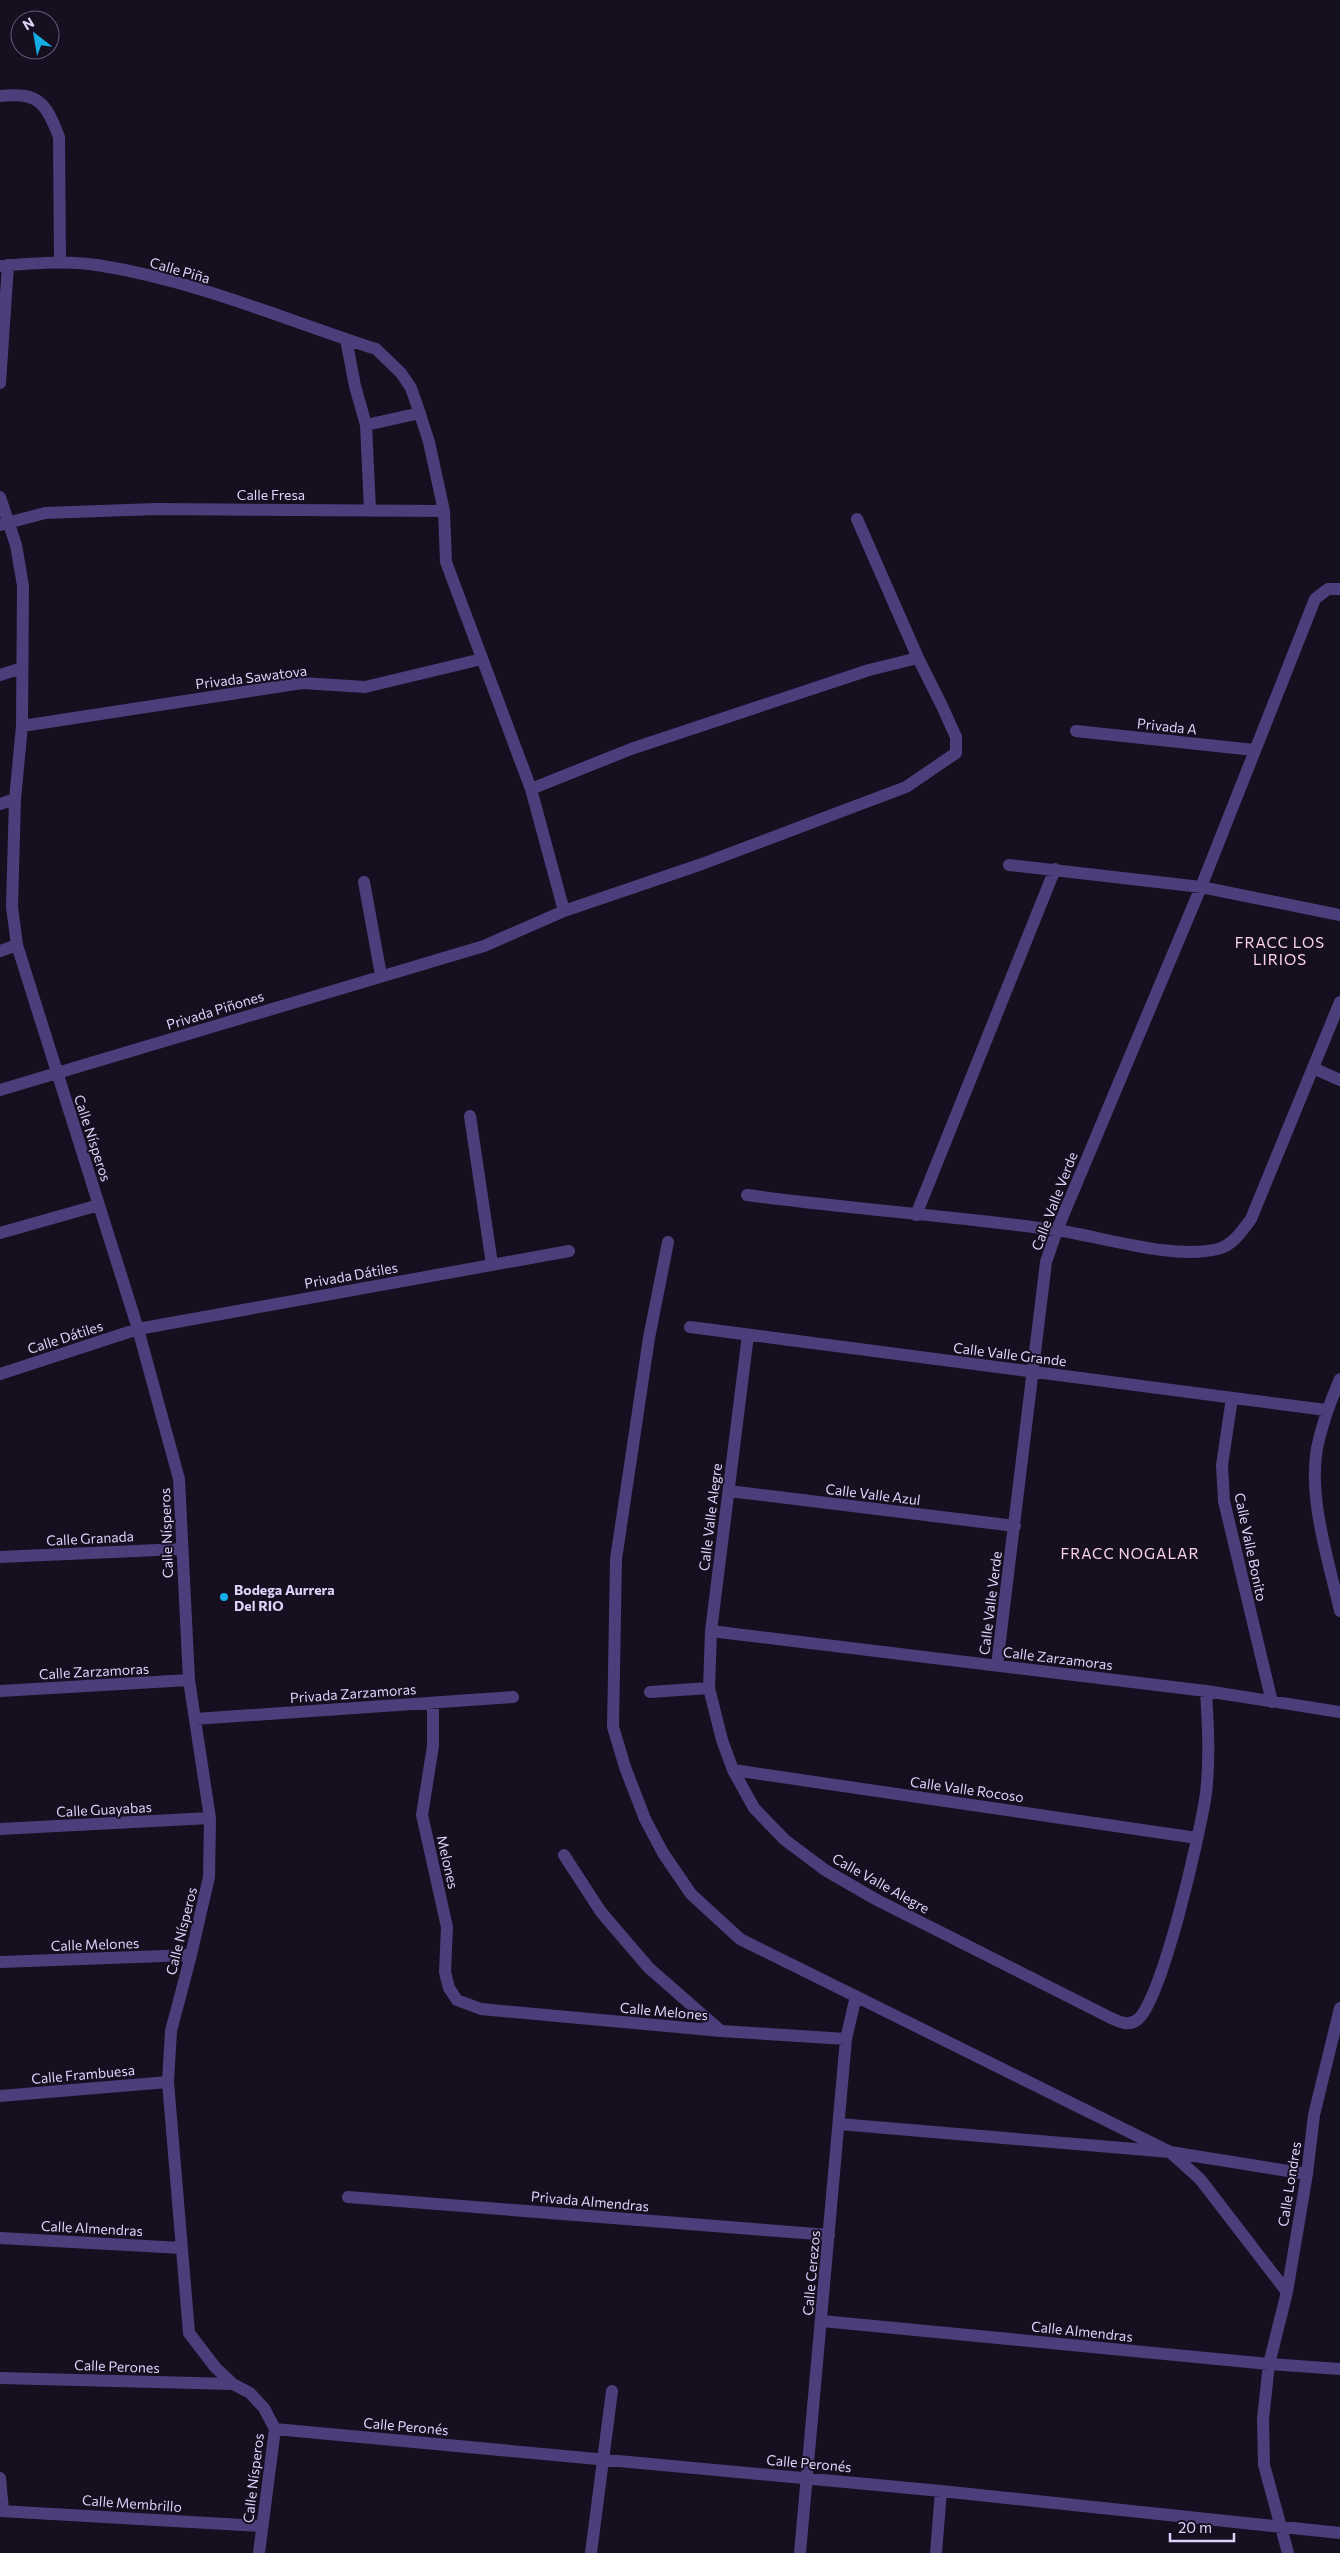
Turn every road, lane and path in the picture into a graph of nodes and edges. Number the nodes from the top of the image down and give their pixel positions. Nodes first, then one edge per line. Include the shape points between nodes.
1 (0, 96) edge
2 (60, 262) junction
3 (4, 266) edge
4 (346, 339) junction
5 (0, 383) edge
6 (420, 413) junction
7 (366, 425) junction
8 (0, 497) edge
9 (370, 510) junction
10 (444, 511) junction
11 (857, 519) dead end
12 (4, 524) edge
13 (1340, 588) edge
14 (918, 658) junction
15 (482, 659) junction
16 (22, 668) junction
17 (0, 675) edge
18 (22, 726) junction
19 (1076, 731) dead end
20 (1254, 750) junction
21 (532, 788) junction
22 (15, 799) junction
23 (0, 804) edge
24 (1009, 865) dead end
25 (1056, 869) junction
26 (364, 882) dead end
27 (1201, 887) junction
28 (564, 911) junction
29 (1340, 915) edge
30 (17, 945) junction
31 (0, 951) edge
32 (382, 975) junction
33 (1340, 1002) edge
34 (1314, 1068) junction
35 (56, 1073) junction
36 (1340, 1080) edge
37 (0, 1090) edge
38 (470, 1116) dead end
39 (747, 1195) dead end
40 (99, 1205) junction
41 (916, 1215) junction
42 (1057, 1230) junction
43 (0, 1233) edge
44 (668, 1242) dead end
45 (569, 1251) dead end
46 (492, 1264) junction
47 (690, 1328) dead end
48 (138, 1329) junction
49 (748, 1335) junction
50 (1034, 1372) junction
51 (0, 1374) edge
52 (1340, 1379) edge
53 (1232, 1398) junction
54 (1326, 1410) junction
55 (729, 1491) junction
56 (1015, 1526) junction
57 (181, 1549) junction
58 (0, 1557) edge
59 (1340, 1611) edge
60 (711, 1630) junction
61 (997, 1666) junction
62 (190, 1680) junction
63 (709, 1688) junction
64 (0, 1691) edge
65 (1206, 1691) junction
66 (650, 1692) dead end
67 (513, 1697) dead end
68 (1272, 1702) junction
69 (433, 1703) junction
70 (1340, 1712) edge
71 (195, 1719) junction
72 (733, 1770) junction
73 (210, 1818) junction
74 (0, 1829) edge
75 (1197, 1838) junction
76 (564, 1855) dead end
77 (192, 1955) junction
78 (0, 1962) edge
79 (856, 1996) junction
80 (1340, 2008) edge
81 (480, 2009) joint
82 (721, 2031) junction
83 (846, 2039) junction
84 (168, 2082) junction
85 (0, 2096) edge
86 (839, 2124) junction
87 (1170, 2152) junction
88 (1307, 2174) junction
89 (348, 2197) dead end
90 (829, 2236) junction
91 (0, 2238) edge
92 (182, 2248) junction
93 (1287, 2292) junction
94 (822, 2321) junction
95 (1269, 2364) junction
96 (1340, 2369) edge
97 (0, 2378) edge
98 (232, 2384) junction
99 (612, 2391) dead end
100 (275, 2429) junction
101 (602, 2459) junction
102 (0, 2478) edge
103 (807, 2478) junction
104 (941, 2490) junction
105 (1, 2511) edge
106 (262, 2526) junction
107 (1282, 2528) junction
108 (1340, 2533) edge
109 (259, 2553) edge
110 (591, 2553) edge
111 (800, 2553) edge
112 (936, 2553) edge
113 (1288, 2553) edge

1 - 2 street via 26,94 36,99 52,119 59,136
2 - 3 street, Calle Piña
2 - 4 street, Calle Piña via 102,266 173,281
3 - 5 street
4 - 6 street, Calle Piña via 376,349 389,359 411,388
4 - 7 street
6 - 7 street
6 - 10 street, Calle Piña
7 - 9 street
8 - 12 street, Calle Nísperos
9 - 10 street, Calle Fresa
9 - 12 street, Calle Fresa via 146,509 45,513
10 - 15 street, Calle Piña via 446,562
11 - 14 street, Privada Piñones
12 - 16 street, Calle Nísperos via 16,545 23,586
13 - 20 street, Calle Valle Verde via 1328,588 1315,599
14 - 21 street via 869,670 631,749
14 - 28 street, Privada Piñones via 956,737 956,753 947,761 906,787 702,864
15 - 18 street, Privada Sawatova via 366,687 302,683
15 - 21 street, Calle Piña
16 - 17 street
16 - 18 street, Calle Nísperos
18 - 22 street, Calle Nísperos
19 - 20 street, Privada A
20 - 27 street, Calle Valle Verde
21 - 28 street, Calle Piña
22 - 23 street
22 - 30 street, Calle Nísperos via 12,907
24 - 25 street
25 - 27 street
25 - 41 street
26 - 32 street
27 - 29 street
27 - 42 street, Calle Valle Verde
28 - 32 street, Privada Piñones via 484,946
30 - 31 street
30 - 35 street, Calle Nísperos
32 - 35 street, Privada Piñones
33 - 34 street
34 - 36 street
34 - 42 street via 1251,1219 1232,1243 1219,1249 1180,1251
35 - 37 street, Privada Piñones
35 - 40 street, Calle Nísperos
38 - 46 street
39 - 41 street
40 - 43 street
40 - 48 street, Calle Nísperos
41 - 42 street
42 - 50 street, Calle Valle Verde via 1045,1272
44 - 79 street via 649,1338 616,1559 613,1727 645,1819 663,1853 692,1894 740,1939
45 - 46 street, Privada Dátiles
46 - 48 street, Privada Dátiles
47 - 49 street, Calle Valle Grande
48 - 51 street, Calle Dátiles
48 - 57 street, Calle Nísperos via 179,1479
49 - 50 street, Calle Valle Grande
49 - 55 street, Calle Valle Alegre
50 - 53 street, Calle Valle Grande
50 - 56 street, Calle Valle Verde
52 - 54 street
53 - 54 street, Calle Valle Grande
53 - 68 street, Calle Valle Bonito via 1222,1465 1224,1500
54 - 59 street via 1315,1473 1321,1527
55 - 56 street, Calle Valle Azul
55 - 60 street, Calle Valle Alegre
56 - 61 street, Calle Valle Verde
57 - 58 street, Calle Granada
57 - 62 street, Calle Nísperos
60 - 61 street, Calle Zarzamoras
60 - 63 street, Calle Valle Alegre
61 - 65 street, Calle Zarzamoras
62 - 64 street, Calle Zarzamoras
62 - 71 street, Calle Nísperos
63 - 66 street
63 - 72 street, Calle Valle Alegre
65 - 68 street, Calle Zarzamoras
65 - 75 street, Calle Valle Alegre via 1209,1746 1206,1793
67 - 69 street, Privada Zarzamoras
68 - 70 street, Calle Zarzamoras
69 - 71 street, Privada Zarzamoras
69 - 81 street, Melones via 433,1746 422,1814 447,1927 445,1972 449,1988 458,2000
71 - 73 street, Calle Nísperos
72 - 75 street, Calle Valle Rocoso
72 - 75 street, Calle Valle Alegre via 754,1808 785,1840 824,1870 877,1900 1124,2023 1132,2023 1143,2014 1156,1991
73 - 74 street, Calle Guayabas
73 - 77 street, Calle Nísperos via 209,1877
76 - 82 street via 601,1912 649,1968
77 - 78 street, Calle Melones
77 - 84 street, Calle Nísperos via 171,2031
79 - 83 street, Calle Cerezos
79 - 87 street
80 - 88 street, Calle Londres via 1314,2115
81 - 82 street, Calle Melones
82 - 83 street, Calle Melones
83 - 86 street, Calle Cerezos
84 - 85 street, Calle Frambuesa
84 - 92 street, Calle Nísperos
86 - 87 street
86 - 90 street, Calle Cerezos
87 - 88 street
87 - 93 street via 1200,2178
88 - 93 street, Calle Londres
89 - 90 street, Privada Almendras
90 - 94 street, Calle Cerezos
91 - 92 street, Calle Almendras
92 - 98 street, Calle Nísperos via 189,2333 205,2356
93 - 95 street, Calle Londres
94 - 95 street, Calle Almendras
94 - 103 street, Calle Cerezos
95 - 96 street, Calle Almendras
95 - 107 street, Calle Londres via 1263,2418 1264,2466
97 - 98 street, Calle Perones
98 - 100 street, Calle Nísperos via 257,2400
99 - 101 street
100 - 101 street, Calle Peronés
100 - 106 street, Calle Nísperos
101 - 103 street, Calle Peronés
101 - 110 street
102 - 105 street
103 - 104 street, Calle Peronés
103 - 111 street, Calle Cerezos
104 - 107 street, Calle Peronés
104 - 112 street
105 - 106 street, Calle Membrillo
106 - 109 street, Calle Nísperos
107 - 108 street, Calle Peronés
107 - 113 street, Calle Londres

